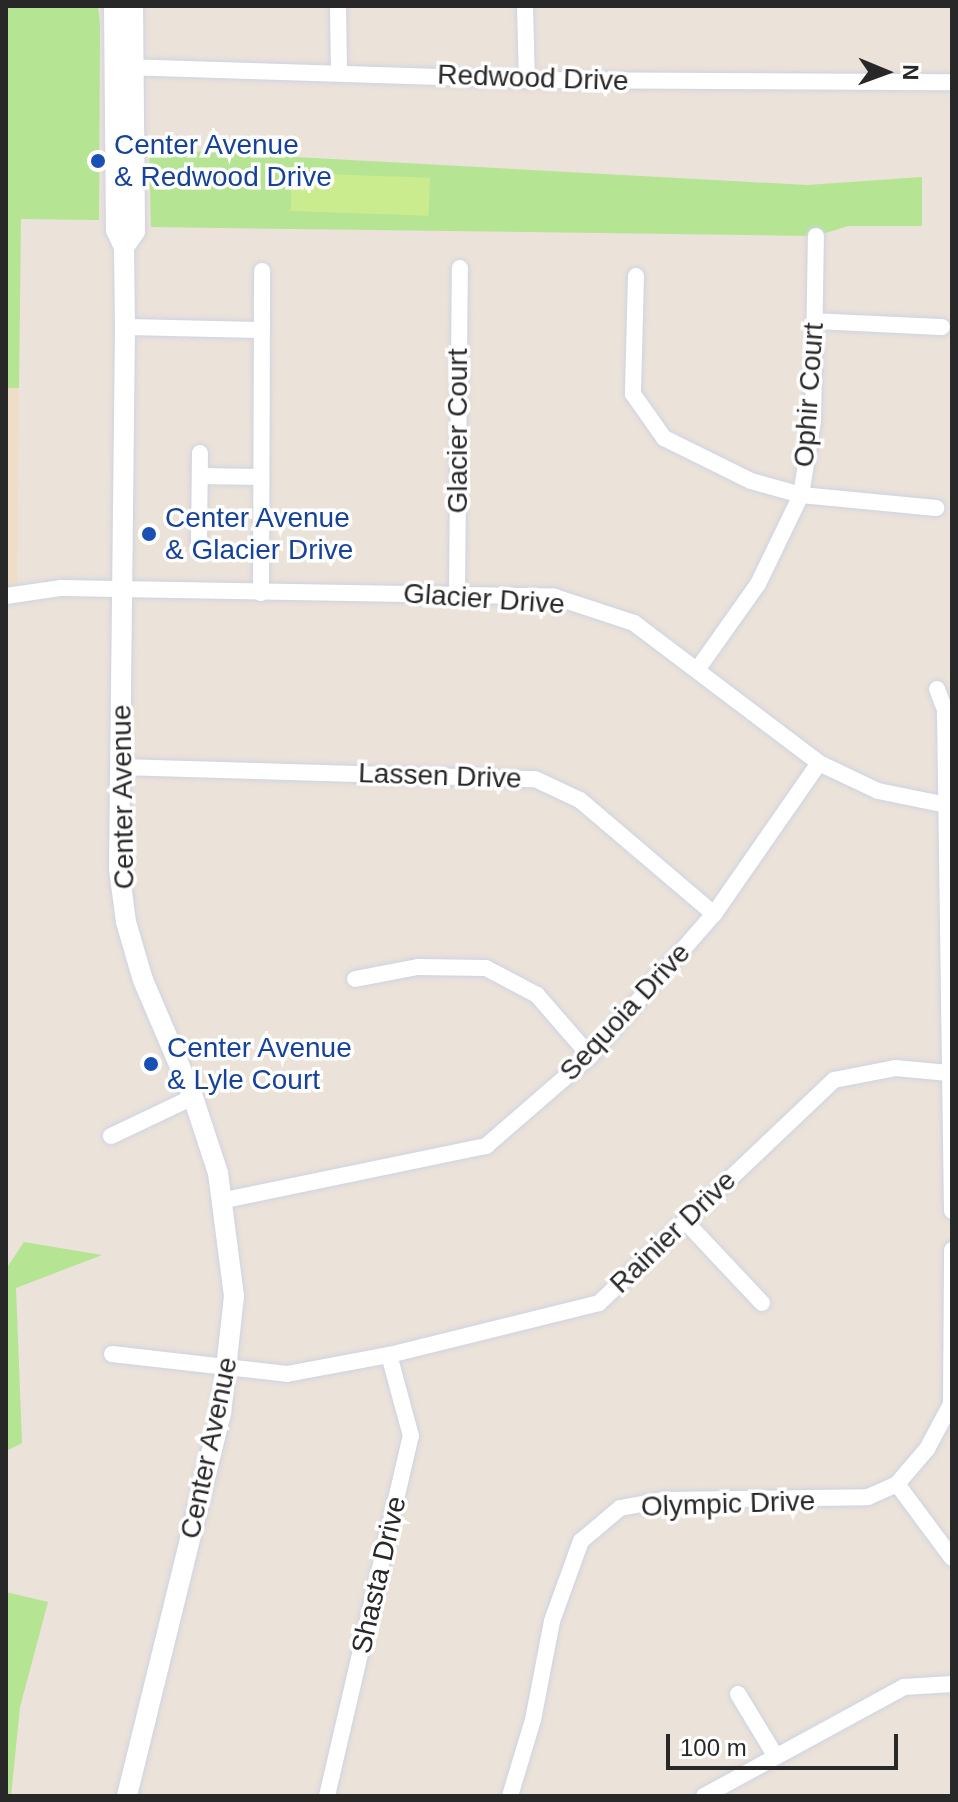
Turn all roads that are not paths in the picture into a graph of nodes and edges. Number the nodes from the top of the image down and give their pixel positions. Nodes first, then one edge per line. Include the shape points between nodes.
1 (114, 6) edge
2 (133, 6) edge
3 (338, 6) edge
4 (525, 6) edge
5 (123, 67) junction
6 (339, 70) junction
7 (527, 80) junction
8 (952, 82) edge
9 (816, 236) dead end
10 (460, 268) dead end
11 (262, 271) dead end
12 (636, 276) dead end
13 (814, 321) junction
14 (125, 327) junction
15 (942, 327) dead end
16 (261, 330) junction
17 (200, 453) dead end
18 (200, 476) junction
19 (261, 477) junction
20 (801, 495) junction
21 (936, 508) dead end
22 (199, 545) dead end
23 (123, 589) junction
24 (261, 593) junction
25 (457, 594) junction
26 (6, 596) edge
27 (697, 670) junction
28 (937, 689) dead end
29 (819, 763) junction
30 (120, 767) junction
31 (948, 806) edge
32 (714, 914) junction
33 (355, 979) dead end
34 (590, 1056) junction
35 (949, 1073) junction
36 (193, 1097) junction
37 (111, 1136) dead end
38 (225, 1200) junction
39 (952, 1211) edge
40 (686, 1222) junction
41 (952, 1250) edge
42 (762, 1303) dead end
43 (112, 1354) dead end
44 (389, 1355) junction
45 (228, 1369) junction
46 (897, 1484) junction
47 (952, 1558) edge
48 (952, 1684) edge
49 (738, 1694) dead end
50 (775, 1755) junction
51 (127, 1796) edge
52 (327, 1796) edge
53 (510, 1796) edge
54 (704, 1796) edge

1 - 5 street, Center Avenue
2 - 5 street, Center Avenue
3 - 6 street
4 - 7 street
5 - 6 street, Redwood Drive
5 - 14 street, Center Avenue via 116,230 124,247
6 - 7 street, Redwood Drive
7 - 8 street, Redwood Drive
9 - 13 street, Ophir Court
10 - 25 street, Glacier Court
11 - 16 street
12 - 20 street via 633,394 664,438 751,481
13 - 15 street
13 - 20 street, Ophir Court via 813,421
14 - 16 street
14 - 23 street, Center Avenue
16 - 19 street
17 - 18 street
18 - 19 street
18 - 22 street
19 - 24 street
20 - 21 street
20 - 27 street, Ophir Court via 758,584
23 - 24 street, Glacier Drive
23 - 26 street, Glacier Drive via 34,590
23 - 30 street, Center Avenue
24 - 25 street, Glacier Drive
25 - 27 street, Glacier Drive via 555,597 634,623
27 - 29 street, Glacier Drive
28 - 31 street via 945,710
29 - 31 street, Glacier Drive via 878,791
29 - 32 street, Sequoia Drive
30 - 32 street, Lassen Drive via 535,779 580,800
30 - 36 street, Center Avenue via 119,869 126,922 143,980
31 - 35 street
32 - 34 street, Sequoia Drive
33 - 34 street via 418,967 486,968 537,995
34 - 38 street, Sequoia Drive via 486,1146
35 - 39 street
35 - 40 street, Rainier Drive via 895,1068 834,1080
36 - 37 street
36 - 38 street, Center Avenue
38 - 45 street, Center Avenue via 234,1296
40 - 42 street
40 - 44 street, Rainier Drive via 599,1303
41 - 46 street, Olympic Drive via 951,1404 927,1449
43 - 45 street, Rainier Drive
44 - 45 street, Rainier Drive via 287,1374
44 - 52 street, Shasta Drive via 411,1436
45 - 51 street, Center Avenue
46 - 47 street
46 - 53 street, Olympic Drive via 868,1497 831,1501 664,1500 620,1508 581,1541 552,1621 533,1720
48 - 50 street via 904,1687
49 - 50 street
50 - 54 street

